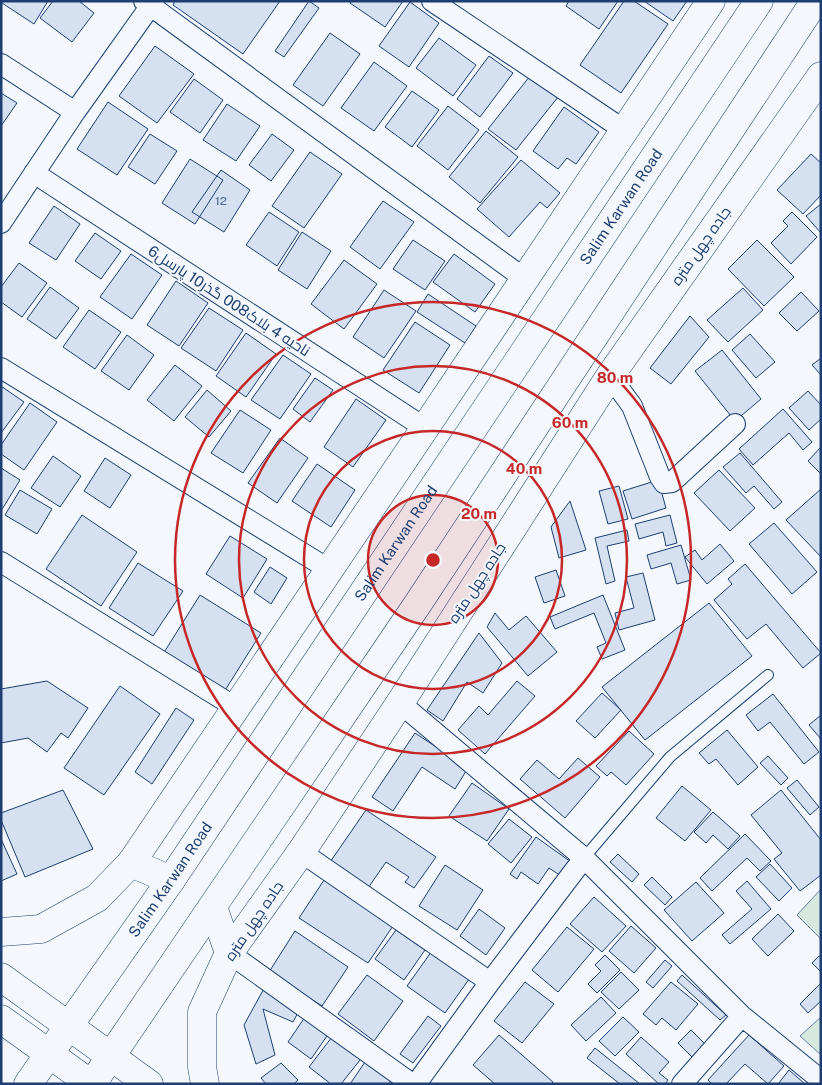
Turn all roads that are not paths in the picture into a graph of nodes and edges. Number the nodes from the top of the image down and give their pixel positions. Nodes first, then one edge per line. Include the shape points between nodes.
1 (432, 1) edge
2 (710, 1) edge
3 (759, 1) edge
4 (816, 1) edge
5 (150, 3) edge
6 (1, 64) edge
7 (819, 82) edge
8 (75, 112) junction
9 (624, 130) junction
10 (34, 173) junction
11 (1, 223) edge
12 (525, 279) junction
13 (1, 368) edge
14 (610, 376) junction
15 (735, 424) dead end
16 (425, 428) junction
17 (1, 562) edge
18 (330, 570) junction
19 (768, 675) dead end
20 (400, 703) junction
21 (235, 707) junction
22 (301, 852) junction
23 (584, 858) junction
24 (131, 863) junction
25 (171, 880) junction
26 (213, 907) junction
27 (1, 932) edge
28 (230, 953) junction
29 (1, 977) edge
30 (490, 982) junction
31 (742, 1016) junction
32 (1, 1019) edge
33 (68, 1026) junction
34 (49, 1054) junction
35 (112, 1057) junction
36 (821, 1080) edge
37 (28, 1084) edge
38 (92, 1084) edge
39 (149, 1084) edge
40 (205, 1084) edge
41 (414, 1084) edge
42 (682, 1084) edge

1 - 9 street
2 - 9 main road
3 - 25 main road, Salim Karwan Road
4 - 26 main road via 428,589
5 - 8 street
5 - 12 street
6 - 8 street
7 - 14 main road, جاده چهل متره
8 - 10 street
9 - 12 main road
10 - 11 street
10 - 16 street, ناحیه 4 بلاک008 گذر10 پارسل6
12 - 16 main road
13 - 18 street
14 - 15 street via 632,406 664,483 672,482
14 - 20 main road, جاده چهل متره
16 - 18 main road
17 - 21 street
18 - 21 main road
19 - 23 lane via 670,757
20 - 22 main road, جاده چهل متره
20 - 23 street
21 - 24 main road
22 - 28 main road, جاده چهل متره
22 - 30 street
23 - 30 street
23 - 31 street
24 - 25 main road
24 - 27 main road via 97,898 49,924 41,928
25 - 33 main road, Salim Karwan Road
26 - 28 main road
26 - 35 main road
28 - 40 main road, جاده چهل متره via 202,1012
28 - 41 street
29 - 33 main road
30 - 41 street
31 - 36 street
31 - 42 street
32 - 34 main road
33 - 34 main road, Salim Karwan Road
33 - 35 main road
34 - 37 main road, Salim Karwan Road
34 - 38 main road
35 - 38 main road
35 - 39 main road

